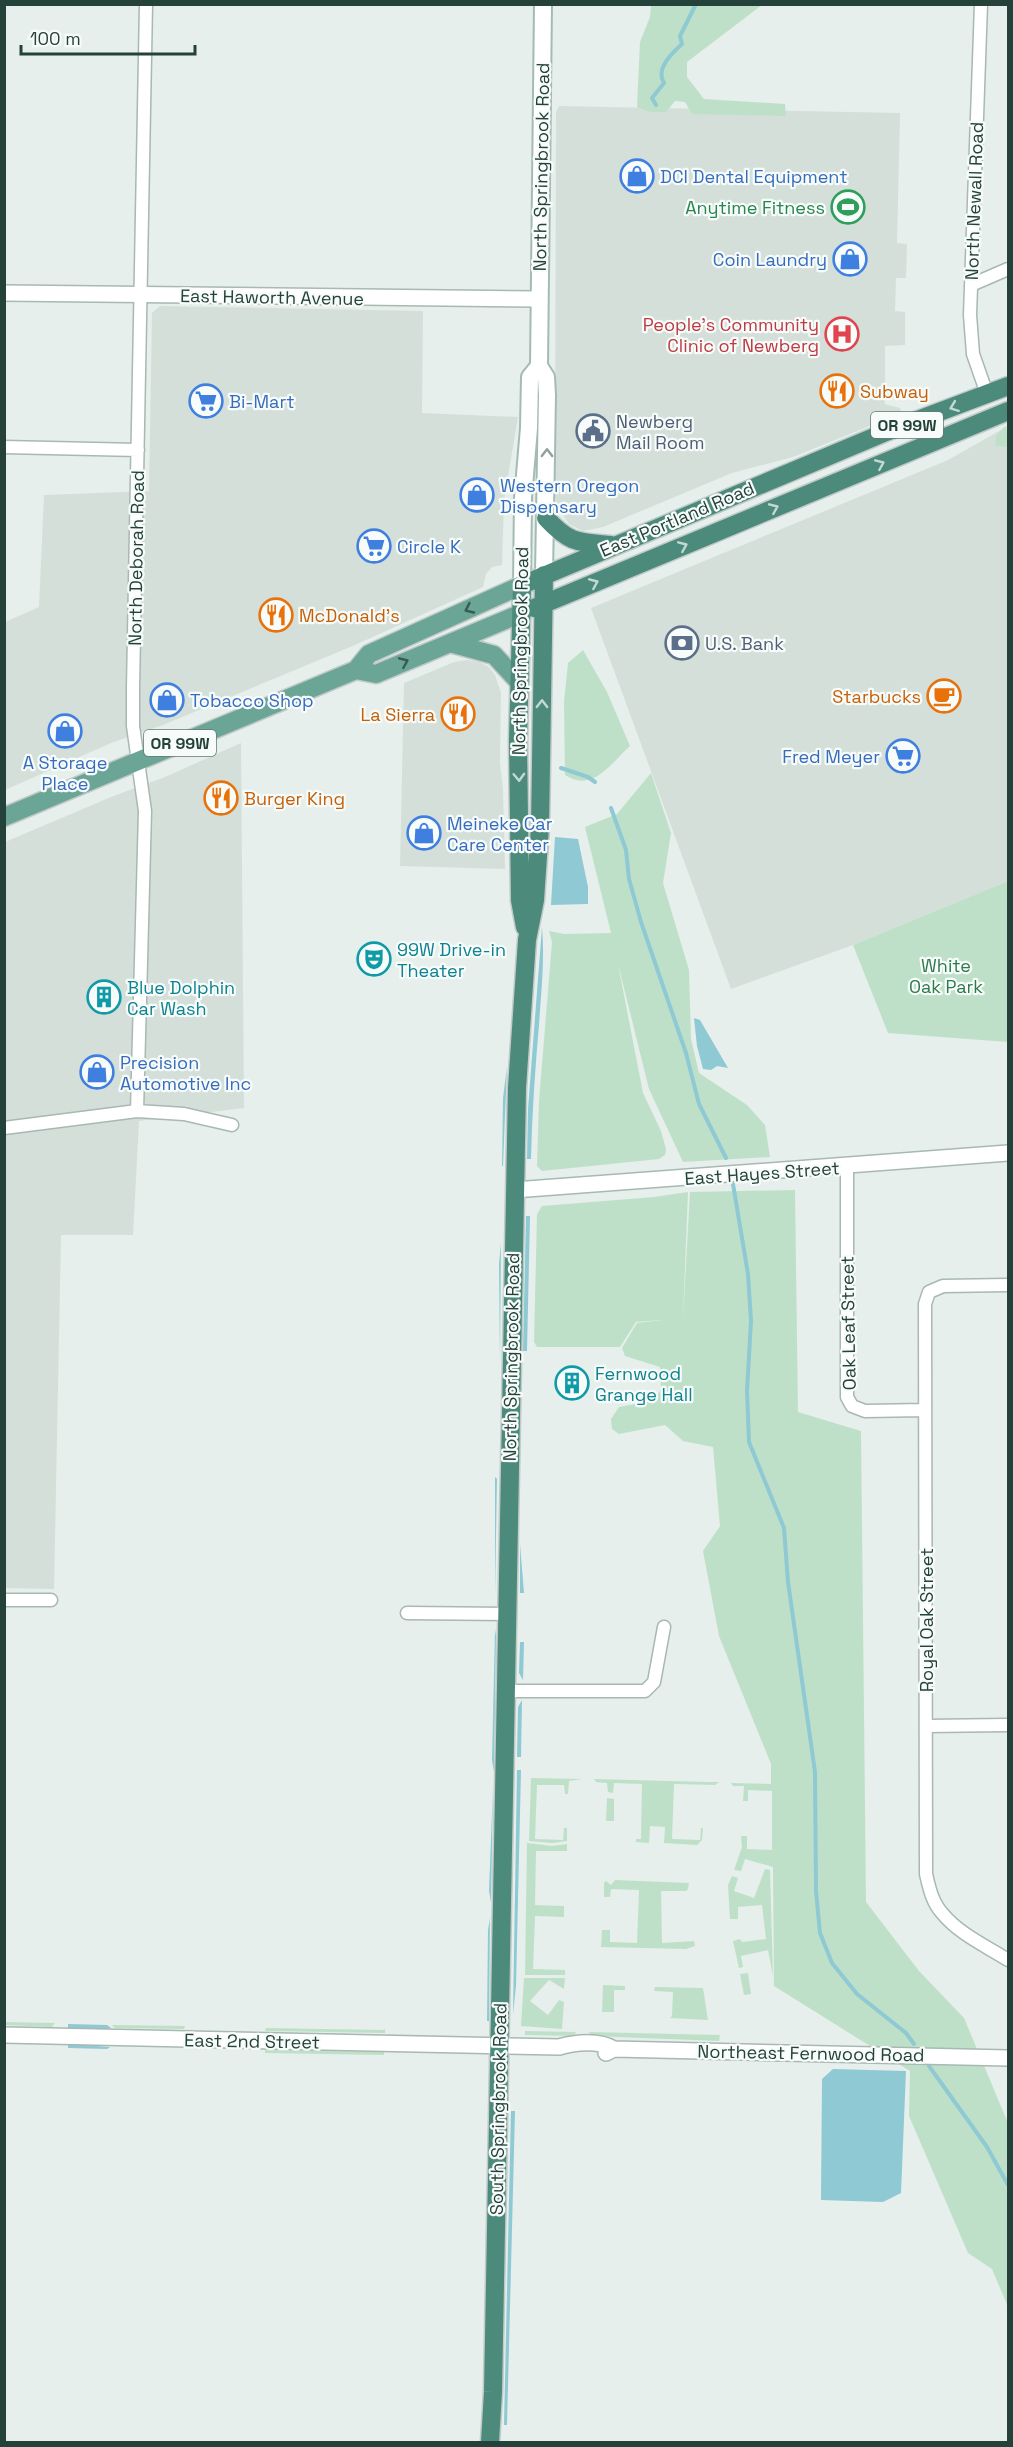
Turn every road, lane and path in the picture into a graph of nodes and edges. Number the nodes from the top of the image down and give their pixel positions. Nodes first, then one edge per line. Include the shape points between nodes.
1 (146, 4) edge
2 (543, 4) edge
3 (981, 4) edge
4 (1008, 269) edge
5 (971, 285) junction
6 (4, 293) edge
7 (141, 295) junction
8 (539, 299) junction
9 (538, 366) junction
10 (1008, 386) edge
11 (987, 394) junction
12 (1008, 411) edge
13 (4, 447) edge
14 (138, 450) junction
15 (546, 518) junction
16 (613, 545) junction
17 (544, 575) junction
18 (522, 585) junction
19 (543, 604) junction
20 (522, 613) junction
21 (450, 643) junction
22 (356, 670) junction
23 (518, 681) junction
24 (138, 761) junction
25 (4, 817) edge
26 (521, 856) junction
27 (535, 900) junction
28 (527, 940) junction
29 (137, 1111) junction
30 (232, 1125) dead end
31 (4, 1128) edge
32 (1008, 1153) edge
33 (847, 1166) junction
34 (514, 1190) junction
35 (1008, 1285) edge
36 (925, 1410) junction
37 (4, 1600) edge
38 (51, 1600) dead end
39 (407, 1613) dead end
40 (508, 1614) junction
41 (664, 1627) dead end
42 (507, 1691) junction
43 (1008, 1725) edge
44 (926, 1726) junction
45 (505, 1775) joint
46 (1008, 1960) edge
47 (4, 2036) edge
48 (500, 2045) junction
49 (1008, 2058) edge
50 (490, 2442) edge

1 - 7 street, North Deborah Road
2 - 8 main road, North Springbrook Road
3 - 5 street, North Newall Road
4 - 5 street
5 - 11 street, North Newall Road via 973,354
6 - 7 street, East Haworth Avenue
7 - 8 street, East Haworth Avenue
7 - 14 street, North Deborah Road
8 - 9 main road, North Springbrook Road
15 -> 9 main road, North Springbrook Road via 546,377
9 - 18 main road, North Springbrook Road via 530,377
10 - 11 highway, East Portland Road / OR 99W
11 -> 16 highway, East Portland Road / OR 99W
19 -> 12 highway, East Portland Road / OR 99W
13 - 14 street
14 - 24 street, North Deborah Road via 133,726
15 - 16 highway via 571,540
15 - 17 main road, North Springbrook Road
16 - 17 highway, East Portland Road / OR 99W
17 - 18 highway, East Portland Road / OR 99W
17 - 19 highway, North Springbrook Road
18 - 20 highway, North Springbrook Road
18 -> 22 main road, East Portland Road / OR 99W via 369,654
19 - 20 highway, East Portland Road / OR 99W
27 -> 19 highway, North Springbrook Road via 540,827
20 - 21 main road, East Portland Road / OR 99W
20 - 23 highway, North Springbrook Road
22 -> 21 main road, East Portland Road / OR 99W via 376,674
21 - 23 main road via 494,655
22 - 24 main road, East Portland Road / OR 99W
23 -> 26 highway, North Springbrook Road
24 - 25 main road, East Portland Road / OR 99W
24 - 29 street, North Deborah Road via 145,811
26 - 27 highway via 528,856 528,890
26 - 28 highway, North Springbrook Road via 520,900
27 - 28 highway, North Springbrook Road
28 - 34 highway, North Springbrook Road
29 - 30 street via 184,1114
29 - 31 street
32 - 33 street, East Hayes Street
33 - 34 street, East Hayes Street
33 - 36 street, Oak Leaf Street via 847,1397 852,1406 865,1411
34 - 40 highway, North Springbrook Road
35 - 36 street, Royal Oak Street via 943,1286 929,1292 925,1304
36 - 44 street, Royal Oak Street
37 - 38 street
39 - 40 street
40 - 42 highway, North Springbrook Road
41 - 42 street via 654,1682 645,1691
42 - 45 highway, North Springbrook Road
43 - 44 street
44 - 46 street, Royal Oak Street via 926,1874 932,1896 941,1913
45 - 48 highway, South Springbrook Road
47 - 48 street, East 2nd Street
48 - 49 street, Northeast Fernwood Road via 605,2044 614,2049
48 - 50 highway, South Springbrook Road

